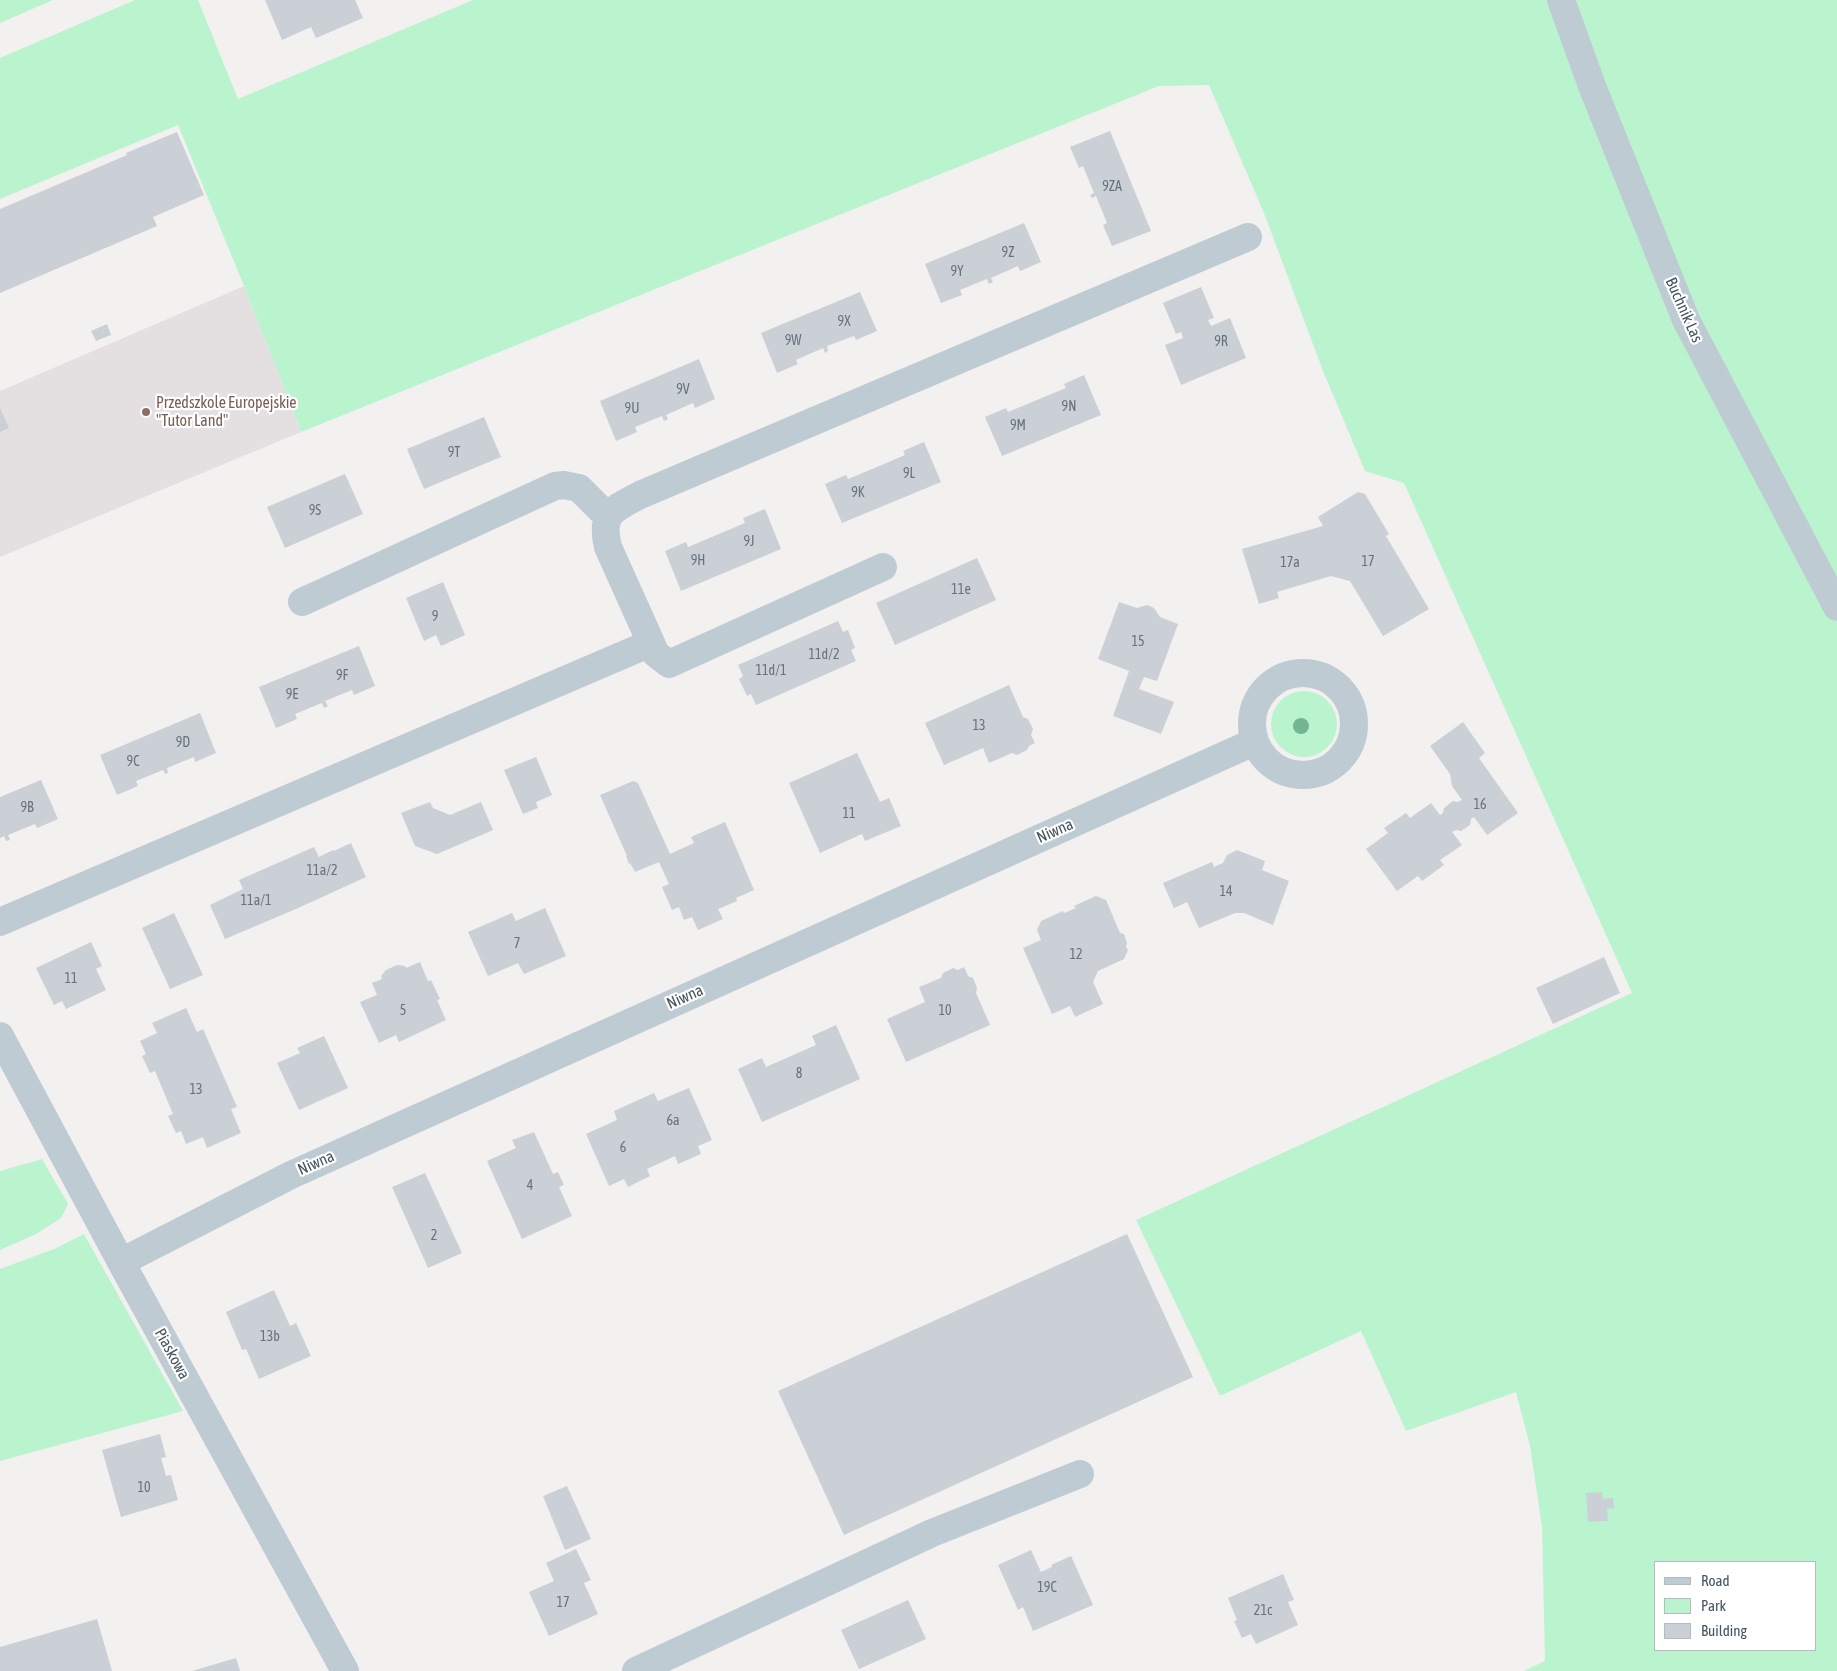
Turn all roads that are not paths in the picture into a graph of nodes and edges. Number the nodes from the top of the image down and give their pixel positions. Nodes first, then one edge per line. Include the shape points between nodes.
1 (1561, 0) edge
2 (1248, 237) dead end
3 (608, 517) junction
4 (883, 567) dead end
5 (302, 602) dead end
6 (1837, 607) edge
7 (651, 643) junction
8 (1254, 742) dead end
9 (0, 922) edge
10 (0, 1036) edge
11 (121, 1262) junction
12 (1080, 1474) dead end
13 (345, 1671) edge
14 (636, 1671) edge

1 - 6 street, Buchnik Las via 1686,320
2 - 3 street via 640,495 616,507
3 - 5 street via 579,488 555,486
3 - 7 street via 604,531 608,547
4 - 7 street via 669,664 656,654
7 - 9 street
8 - 11 street, Niwna via 291,1175
10 - 11 street, Piaskowa
11 - 13 street, Piaskowa
12 - 14 street via 932,1533

